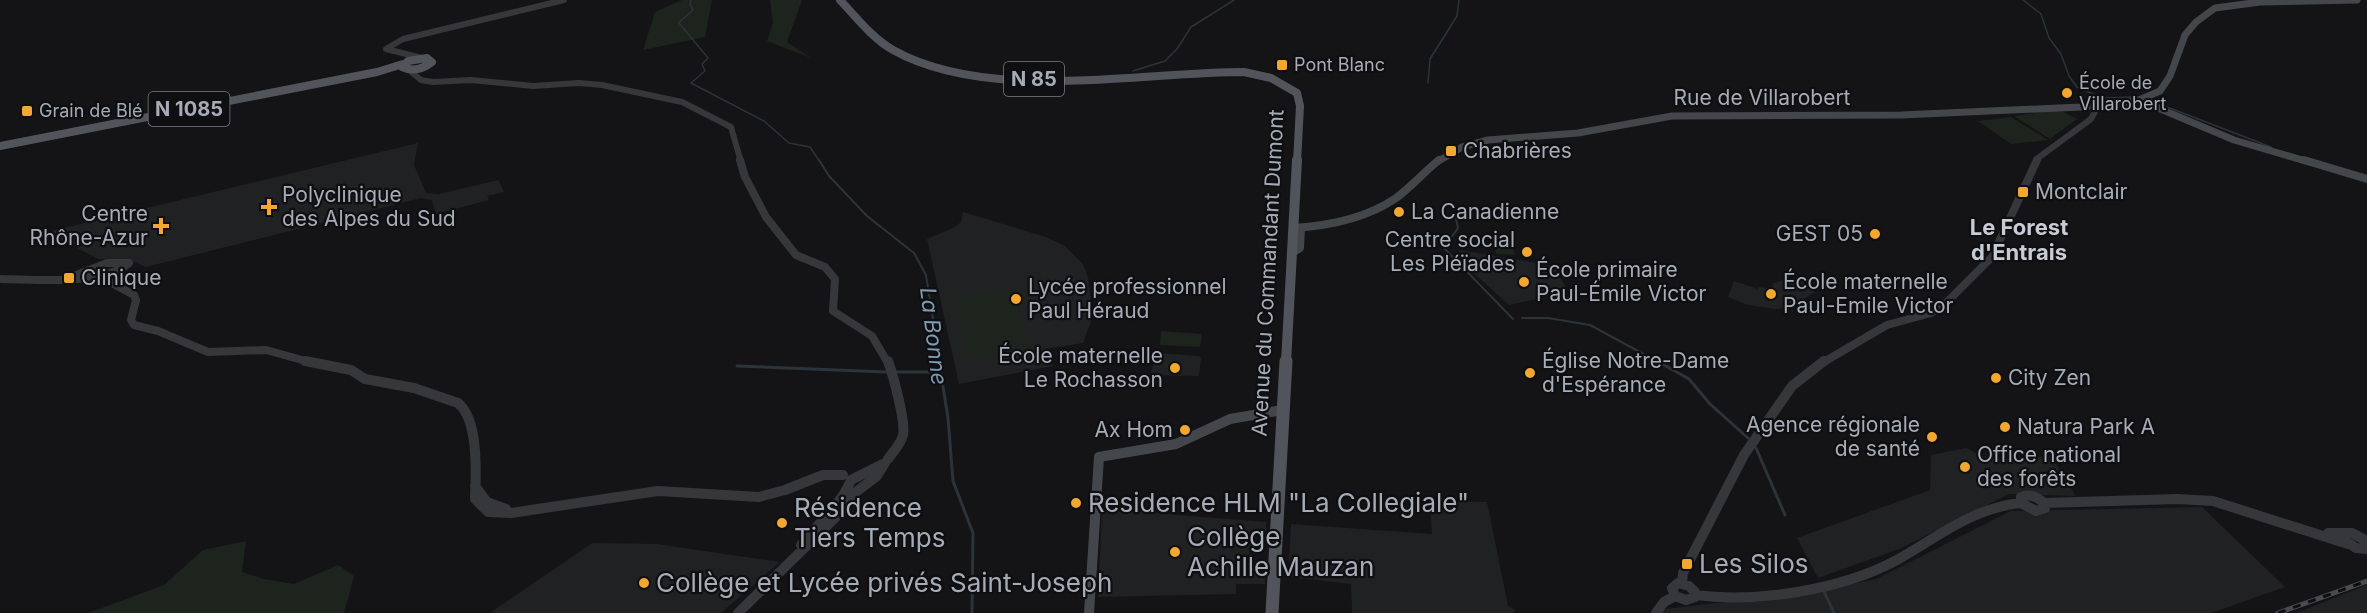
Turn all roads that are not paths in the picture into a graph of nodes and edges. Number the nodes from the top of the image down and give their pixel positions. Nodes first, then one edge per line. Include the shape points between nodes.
1 (564, 0) edge
2 (840, 0) edge
3 (2357, 0) edge
4 (406, 64) junction
5 (422, 68) junction
6 (417, 78) junction
7 (2139, 100) junction
8 (2092, 108) junction
9 (0, 146) edge
10 (2367, 179) edge
11 (1297, 228) junction
12 (97, 273) junction
13 (117, 273) junction
14 (0, 279) edge
15 (111, 282) junction
16 (1282, 410) junction
17 (888, 459) dead end
18 (843, 475) dead end
19 (2366, 542) edge
20 (791, 560) junction
21 (1682, 583) junction
22 (1695, 595) junction
23 (1675, 596) junction
24 (738, 613) edge
25 (1089, 613) edge
26 (1272, 613) edge
27 (1656, 613) edge

1 - 4 street via 403,39 386,49
2 - 11 main road, Avenue du Commandant Dumont / N 85 via 883,43 940,69 991,78 1238,72 1277,80 1291,88 1299,99
3 - 7 main road, Rue de Villarobert via 2268,2 2230,6 2209,14 2186,34 2167,84
4 - 5 main road
4 - 5 main road via 422,58 432,62
4 - 6 street
4 - 9 main road, N 1085
5 - 6 street
6 - 17 street via 533,86 595,84 682,102 732,128 745,177 766,217 796,255 831,272 835,279 833,311 865,330 884,354 897,393 903,430
7 - 8 main road, Rue de Villarobert
7 - 10 main road via 2234,140
8 - 11 main road, Rue de Villarobert via 1898,115 1685,115 1580,133 1489,140 1442,156 1382,207
8 - 21 street via 2091,119 2038,158 1992,257 1947,302 1931,313 1887,325 1826,360 1792,386 1744,455 1687,564
11 - 16 main road, Avenue du Commandant Dumont / N 85
12 - 13 street
12 - 13 street via 109,261 129,263
12 - 14 street via 42,281
12 - 15 street
13 - 15 street
15 - 18 street via 134,295 134,325 200,351 216,354 266,350 351,370 365,379 414,388 458,403 473,435 475,499 500,513 658,491 759,497 823,475
16 - 25 main road via 1230,419 1176,444 1099,457
16 - 26 main road, Avenue du Commandant Dumont / N 85
19 - 22 street via 2361,549 2345,539 2234,506 2194,499 2044,503 2045,508 2038,511 2021,503 1994,506 1854,579 1732,599
20 - 20 street via 849,486 853,489 863,483 836,517
20 - 24 street
21 - 22 street via 1692,588
21 - 23 street via 1673,586
22 - 23 street via 1690,600
23 - 27 street

